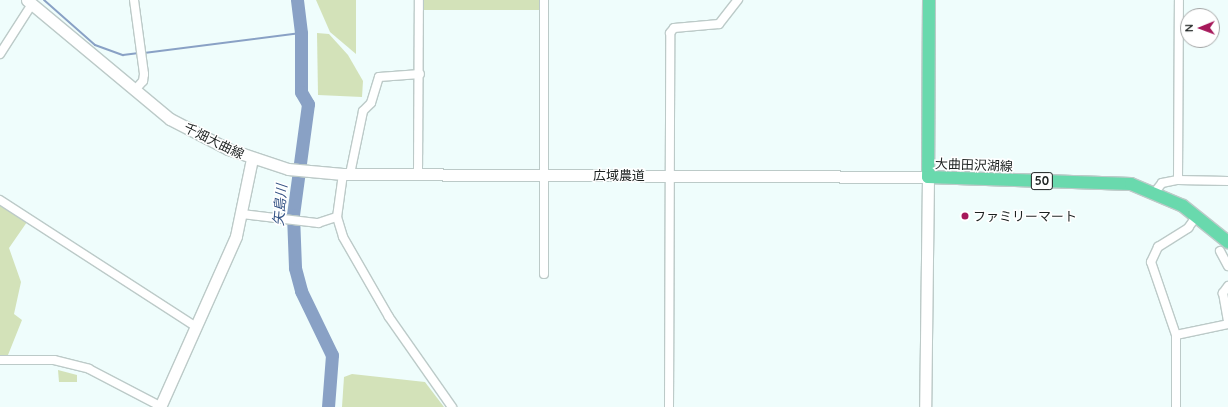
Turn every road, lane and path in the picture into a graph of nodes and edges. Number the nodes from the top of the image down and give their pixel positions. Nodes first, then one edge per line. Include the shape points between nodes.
1 (134, 0) edge
2 (419, 0) edge
3 (544, 0) edge
4 (738, 0) edge
5 (929, 0) edge
6 (1179, 0) edge
7 (29, 2) edge
8 (0, 54) edge
9 (420, 74) junction
10 (134, 91) junction
11 (252, 159) junction
12 (418, 173) junction
13 (347, 174) junction
14 (544, 175) junction
15 (671, 176) junction
16 (928, 178) junction
17 (1178, 180) junction
18 (1228, 181) edge
19 (1155, 192) junction
20 (0, 200) edge
21 (242, 214) junction
22 (1196, 216) junction
23 (337, 217) junction
24 (1224, 247) edge
25 (1227, 263) edge
26 (544, 274) dead end
27 (1228, 286) edge
28 (1228, 320) edge
29 (1228, 324) edge
30 (195, 326) junction
31 (1176, 335) junction
32 (0, 360) edge
33 (160, 407) edge
34 (452, 407) edge
35 (669, 407) edge
36 (925, 407) edge
37 (1176, 407) edge

1 - 10 street via 143,60 143,81
2 - 9 street
3 - 14 street
4 - 15 street via 719,24 674,28 670,33
5 - 16 main road, 大曲田沢湖線
6 - 17 street
7 - 8 street
7 - 10 street, 千畑大曲線
9 - 12 street
9 - 13 street via 379,77 371,104 363,111
10 - 11 street, 千畑大曲線 via 170,119
11 - 13 street, 広域農道 via 310,173
11 - 21 street, 千畑大曲線
12 - 13 street, 広域農道
12 - 14 street, 広域農道
13 - 23 street
14 - 15 street, 広域農道
14 - 26 street
15 - 16 street, 広域農道
15 - 35 street
16 - 19 main road, 大曲田沢湖線 / 50 via 1117,182
16 - 36 street
17 - 18 street
17 - 19 street via 1162,183
19 - 22 main road, 大曲田沢湖線 / 50
20 - 30 street
21 - 23 street via 318,223
21 - 30 street, 千畑大曲線 via 236,236
22 - 24 main road, 大曲田沢湖線 / 50
22 - 31 street via 1188,228 1158,247 1151,262
23 - 34 street via 344,238 388,316
24 - 25 street
27 - 28 street via 1223,293
29 - 31 street
30 - 33 street, 千畑大曲線
31 - 37 street
32 - 33 street via 54,360 89,369

